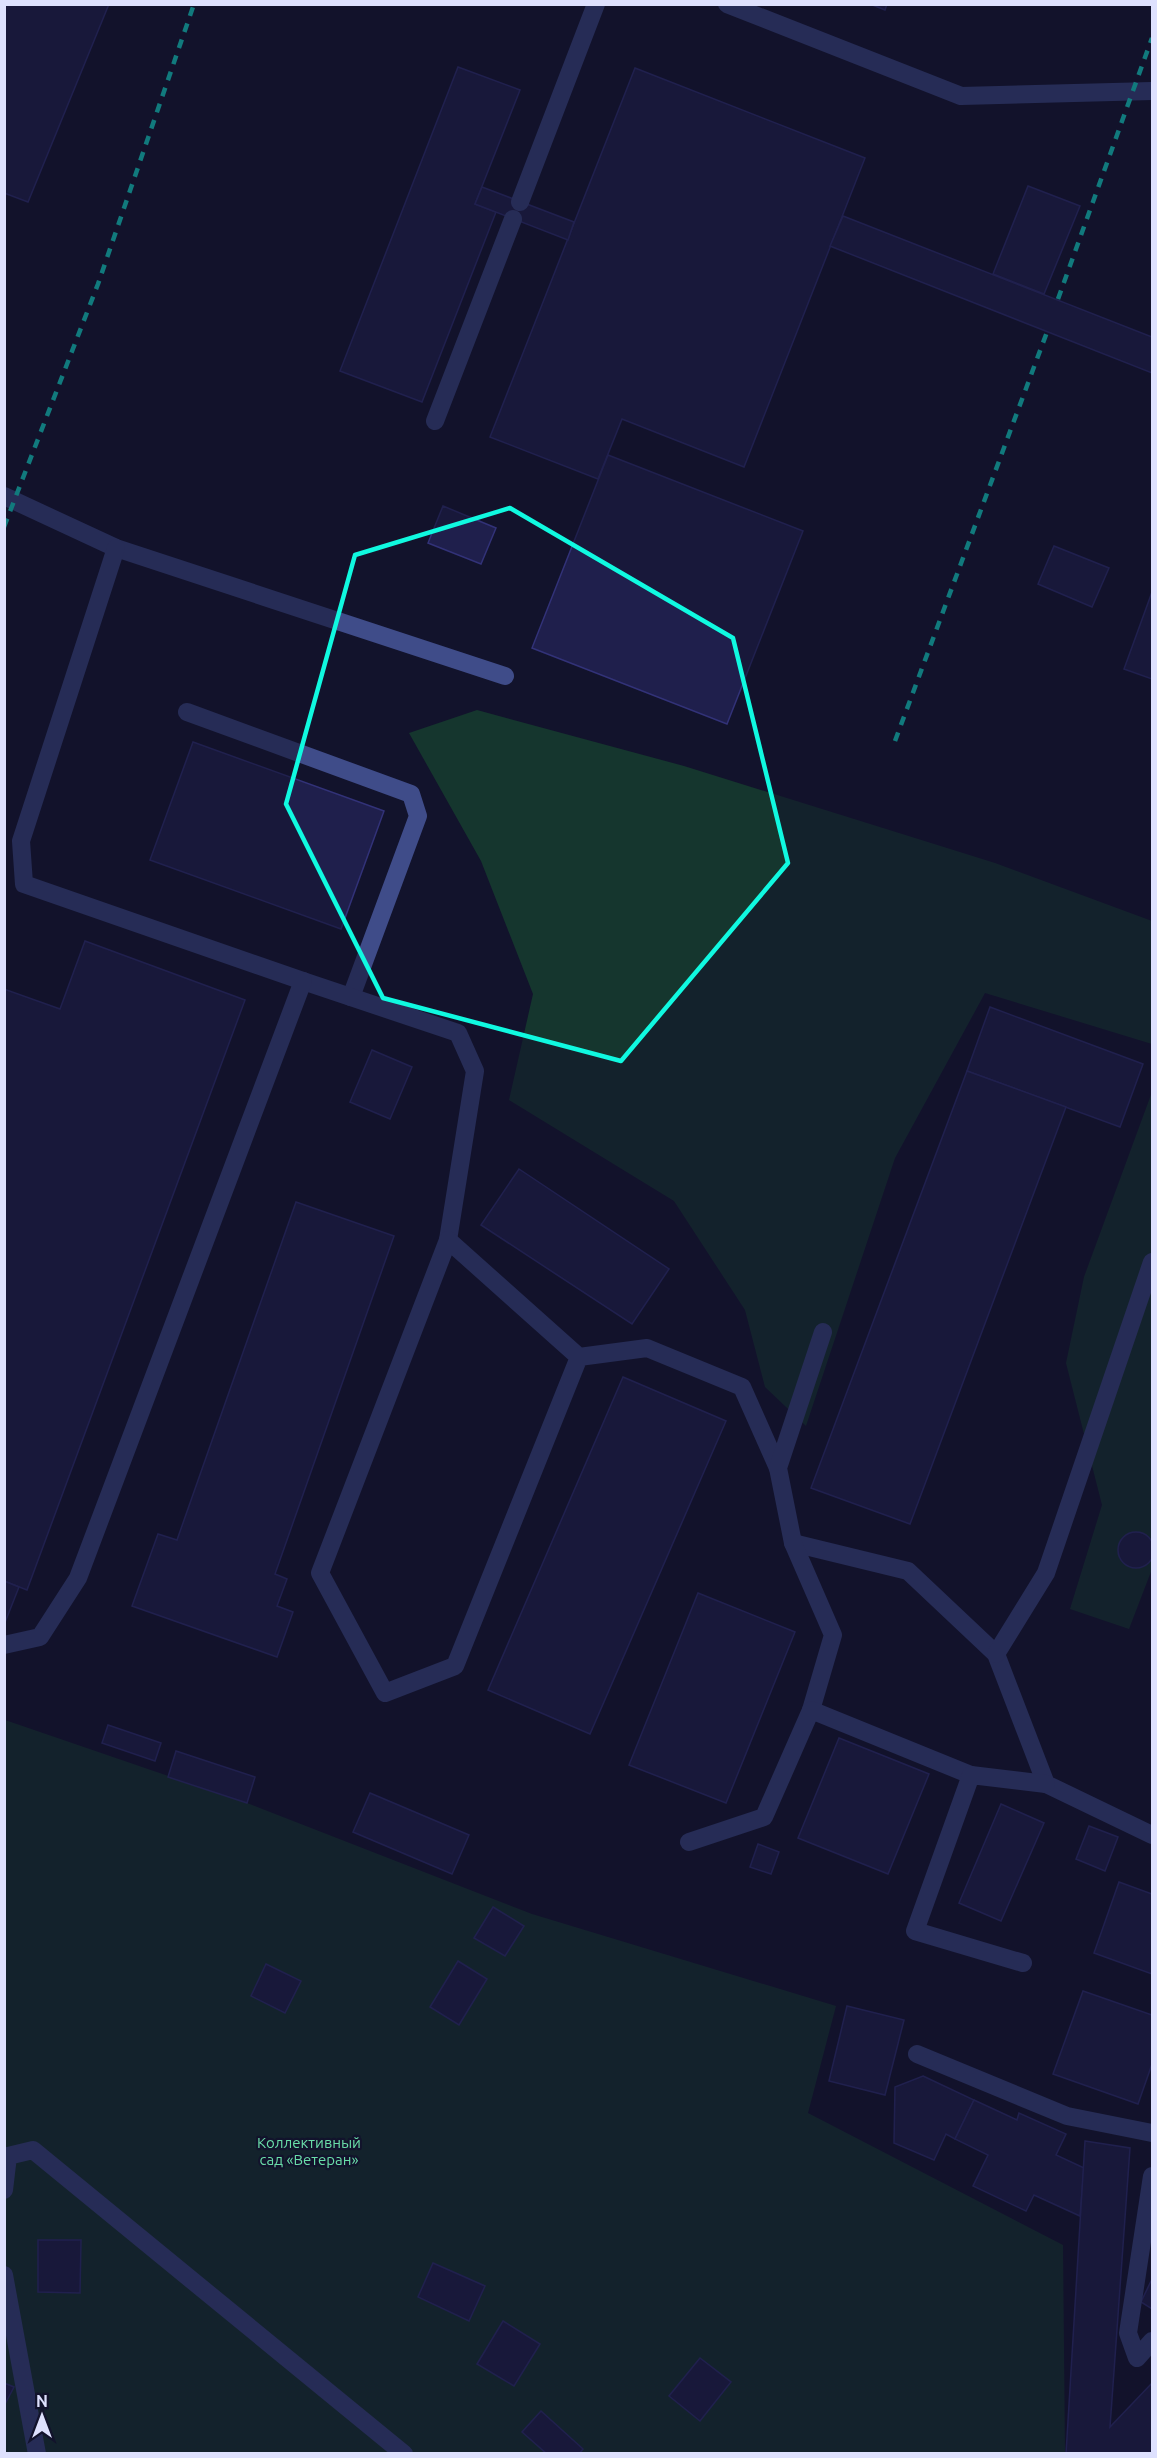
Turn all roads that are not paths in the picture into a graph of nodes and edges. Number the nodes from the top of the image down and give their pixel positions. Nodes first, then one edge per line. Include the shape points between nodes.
1 (596, 4) edge
2 (727, 4) edge
3 (1152, 92) edge
4 (435, 421) dead end
5 (4, 496) edge
6 (116, 548) junction
7 (505, 676) dead end
8 (188, 712) dead end
9 (303, 981) junction
10 (351, 997) junction
11 (448, 1240) junction
12 (1152, 1262) edge
13 (824, 1332) dead end
14 (579, 1357) junction
15 (778, 1468) junction
16 (793, 1543) junction
17 (4, 1645) edge
18 (996, 1654) junction
19 (811, 1710) junction
20 (971, 1775) junction
21 (1046, 1784) junction
22 (1152, 1836) edge
23 (689, 1842) dead end
24 (1023, 1963) dead end
25 (917, 2054) dead end
26 (1152, 2133) edge
27 (1152, 2176) edge
28 (4, 2190) edge
29 (4, 2275) edge
30 (1152, 2341) edge
31 (37, 2454) edge
32 (404, 2454) edge

1 - 4 street
2 - 3 street via 962,96
5 - 6 street
6 - 7 street
6 - 9 street via 21,841 24,884
8 - 10 street via 411,794 418,816
9 - 10 street
9 - 17 street via 78,1578 40,1637
10 - 11 street via 458,1033 475,1071
11 - 14 street
11 - 14 street via 320,1573 385,1693 455,1666
12 - 18 street via 1046,1573
13 - 15 street
14 - 15 street via 647,1348 742,1387
15 - 16 street
16 - 18 street via 908,1571
16 - 19 street via 833,1635
18 - 21 street
19 - 20 street
19 - 23 street via 764,1817
20 - 21 street
20 - 24 street via 915,1931
21 - 22 street
25 - 26 street via 1067,2116
27 - 30 street via 1128,2333 1137,2358
28 - 32 street via 8,2156 33,2150
29 - 31 street

